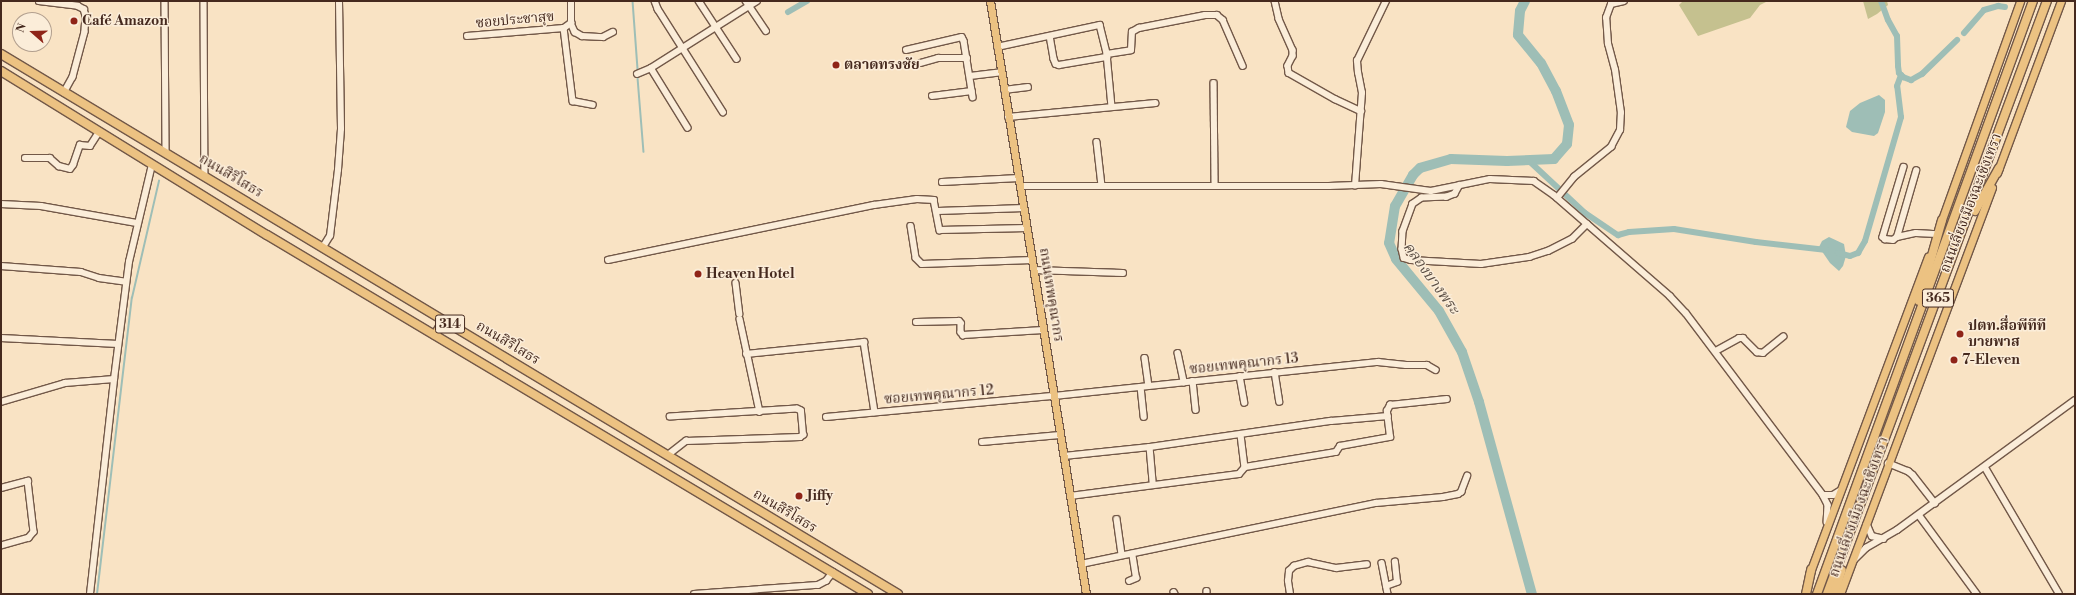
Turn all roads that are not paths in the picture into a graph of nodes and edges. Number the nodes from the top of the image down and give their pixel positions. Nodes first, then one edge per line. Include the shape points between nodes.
1 (39, 1) edge
2 (164, 1) edge
3 (204, 1) edge
4 (339, 1) edge
5 (571, 1) edge
6 (655, 1) edge
7 (699, 1) edge
8 (757, 1) edge
9 (990, 1) edge
10 (1275, 1) edge
11 (1386, 1) edge
12 (1624, 1) edge
13 (2020, 1) edge
14 (2033, 1) edge
15 (2047, 1) edge
16 (2061, 1) edge
17 (748, 3) edge
18 (571, 23) junction
19 (717, 26) junction
20 (564, 28) junction
21 (766, 31) dead end
22 (614, 32) dead end
23 (467, 36) dead end
24 (1050, 36) junction
25 (684, 47) junction
26 (997, 47) junction
27 (906, 50) dead end
28 (1, 54) edge
29 (1107, 55) junction
30 (967, 58) junction
31 (737, 59) dead end
32 (921, 63) dead end
33 (1243, 66) dead end
34 (651, 68) junction
35 (1, 71) edge
36 (1001, 72) junction
37 (637, 74) dead end
38 (970, 76) junction
39 (1214, 83) dead end
40 (1028, 87) dead end
41 (1004, 90) junction
42 (972, 91) junction
43 (64, 93) junction
44 (932, 96) dead end
45 (973, 97) dead end
46 (1155, 103) dead end
47 (593, 105) dead end
48 (1112, 107) junction
49 (1361, 111) junction
50 (723, 112) dead end
51 (1008, 117) junction
52 (688, 128) dead end
53 (100, 132) junction
54 (1097, 142) dead end
55 (166, 152) junction
56 (25, 158) dead end
57 (152, 165) junction
58 (1904, 167) dead end
59 (1998, 168) junction
60 (1916, 171) dead end
61 (205, 175) junction
62 (1019, 178) junction
63 (942, 182) dead end
64 (1460, 185) junction
65 (1020, 186) junction
66 (1102, 186) junction
67 (1215, 186) junction
68 (1356, 186) junction
69 (1557, 198) junction
70 (1, 204) edge
71 (1024, 208) junction
72 (938, 211) junction
73 (1942, 220) junction
74 (137, 223) junction
75 (1587, 224) junction
76 (911, 226) dead end
77 (1027, 228) junction
78 (1937, 234) junction
79 (1961, 236) junction
80 (1897, 237) junction
81 (323, 247) junction
82 (608, 260) dead end
83 (1032, 260) junction
84 (1, 266) edge
85 (1034, 270) junction
86 (1123, 273) dead end
87 (126, 282) junction
88 (736, 284) dead end
89 (444, 320) junction
90 (916, 322) dead end
91 (1043, 330) junction
92 (435, 335) junction
93 (1, 338) edge
94 (1784, 338) dead end
95 (118, 344) junction
96 (1716, 351) junction
97 (1178, 353) dead end
98 (746, 354) junction
99 (1145, 358) dead end
100 (1900, 367) junction
101 (1436, 370) dead end
102 (1275, 372) junction
103 (1240, 376) junction
104 (114, 379) junction
105 (1193, 381) junction
106 (1184, 382) junction
107 (1149, 386) junction
108 (1141, 387) junction
109 (1054, 396) junction
110 (1447, 399) dead end
111 (2075, 400) edge
112 (1, 402) edge
113 (1280, 402) dead end
114 (1245, 403) dead end
115 (1196, 410) dead end
116 (760, 412) junction
117 (875, 412) junction
118 (1388, 416) junction
119 (670, 417) dead end
120 (826, 417) dead end
121 (1144, 417) dead end
122 (1060, 435) junction
123 (1241, 435) junction
124 (982, 442) dead end
125 (1150, 447) junction
126 (668, 455) junction
127 (1064, 456) junction
128 (1888, 463) junction
129 (1875, 466) junction
130 (1245, 467) junction
131 (1985, 467) junction
132 (1467, 476) dead end
133 (1153, 485) junction
134 (1, 488) edge
135 (1841, 490) junction
136 (1823, 495) junction
137 (1070, 496) junction
138 (1935, 503) junction
139 (1919, 515) junction
140 (1117, 519) dead end
141 (1867, 524) junction
142 (1884, 539) junction
143 (1, 546) edge
144 (1819, 549) junction
145 (1132, 554) junction
146 (1122, 555) junction
147 (1395, 562) dead end
148 (1852, 562) junction
149 (1382, 563) dead end
150 (1081, 564) junction
151 (1367, 564) dead end
152 (1811, 570) junction
153 (833, 572) junction
154 (1129, 581) dead end
155 (1386, 586) junction
156 (2060, 593) dead end
157 (90, 594) edge
158 (694, 594) edge
159 (868, 594) edge
160 (898, 594) edge
161 (1086, 594) edge
162 (1290, 594) edge
163 (1388, 594) edge
164 (1802, 594) edge
165 (1806, 594) edge
166 (1817, 594) edge
167 (1827, 594) edge
168 (1834, 594) edge
169 (1840, 594) edge
170 (1976, 594) edge

1 - 43 street via 78,6 84,9 86,16 85,32 73,77
2 - 55 street
3 - 61 street
4 - 81 street via 341,129 330,236
5 - 18 street, ซอยประชาสุข
6 - 25 street
7 - 19 street
8 - 17 street
9 - 26 main road, ถนนเทพคุณากร
10 - 49 street via 1278,19 1293,50 1288,66 1289,73
11 - 49 street via 1357,61 1362,93
12 - 69 street via 1611,4 1606,18 1608,44 1615,70 1621,114 1620,130 1611,147 1574,177
13 - 73 main road, ถนนเลี่ยงเมืองฉะเชิงเทรา / 365
14 - 100 highway, ถนนเลี่ยงเมืองฉะเชิงเทรา / 365
15 - 79 highway, ถนนเลี่ยงเมืองฉะเชิงเทรา / 365
16 - 59 main road, ถนนเลี่ยงเมืองฉะเชิงเทรา / 365
17 - 19 street
17 - 21 street
18 - 20 street, ซอยประชาสุข
18 - 22 street via 575,32 582,36 603,36
19 - 25 street
19 - 31 street
20 - 23 street, ซอยประชาสุข
20 - 47 street, ซอยประชาสุข via 573,101
24 - 26 street
24 - 29 street via 1054,59 1059,65
24 - 29 street via 1100,25
25 - 34 street
25 - 50 street
26 - 36 main road, ถนนเทพคุณากร
27 - 30 street via 960,37 964,41
28 - 43 highway, ถนนสิริโสธร / 314
29 - 33 street via 1131,50 1131,35 1139,28 1217,15 1223,20
29 - 48 street
30 - 32 street via 938,58
30 - 38 street
34 - 37 street
34 - 52 street
35 - 53 highway, ถนนสิริโสธร / 314
36 - 38 street
36 - 41 main road, ถนนเทพคุณากร
38 - 42 street
39 - 67 street
40 - 41 street
41 - 51 main road, ถนนเทพคุณากร
42 - 44 street
42 - 45 street
43 - 55 highway, ถนนสิริโสธร / 314
46 - 48 street
48 - 51 street
49 - 68 street
51 - 62 main road, ถนนเทพคุณากร
53 - 56 street via 90,146 80,145 70,169 59,166 50,158
53 - 57 highway, ถนนสิริโสธร / 314
54 - 66 street
55 - 61 highway, ถนนสิริโสธร / 314
57 - 74 street
57 - 92 highway, ถนนสิริโสธร / 314
58 - 80 street via 1883,237 1893,240
59 - 79 highway
59 - 128 main road, ถนนเลี่ยงเมืองฉะเชิงเทรา / 365
60 - 80 street
61 - 81 highway, ถนนสิริโสธร / 314
62 - 63 street
62 - 65 main road, ถนนเทพคุณากร
64 - 68 street via 1431,191 1386,184
64 - 69 street via 1490,179 1534,181
64 - 75 street via 1454,194 1447,197 1422,198 1413,204 1403,231 1404,258 1481,264 1529,257 1572,239
65 - 66 street
65 - 71 main road, ถนนเทพคุณากร
66 - 67 street
67 - 68 street
69 - 75 street
70 - 74 street via 41,206
71 - 72 street
71 - 77 main road, ถนนเทพคุณากร
72 - 77 street via 939,229 942,231
72 - 82 street via 936,202 931,199 874,205
73 - 78 main road, ถนนเลี่ยงเมืองฉะเชิงเทรา / 365
73 - 100 highway
74 - 87 street
75 - 96 street via 1670,296
76 - 83 street via 916,258 922,264
77 - 83 main road, ถนนเทพคุณากร
78 - 80 street
78 - 135 main road, ถนนเลี่ยงเมืองฉะเชิงเทรา / 365
79 - 129 highway, ถนนเลี่ยงเมืองฉะเชิงเทรา / 365
81 - 89 highway, ถนนสิริโสธร / 314
83 - 85 main road, ถนนเทพคุณากร
84 - 87 street via 81,272
85 - 86 street
85 - 91 main road, ถนนเทพคุณากร
87 - 95 street
88 - 98 street
89 - 92 highway
89 - 126 highway, ถนนสิริโสธร / 314
90 - 91 street via 959,321 963,335
91 - 109 main road, ถนนเทพคุณากร
92 - 153 highway, ถนนสิริโสธร / 314
93 - 95 street
94 - 96 street via 1763,353 1757,352 1743,338
95 - 104 street
96 - 136 street
97 - 106 street
98 - 116 street
98 - 117 street via 864,342
99 - 107 street
100 - 166 highway, ถนนเลี่ยงเมืองฉะเชิงเทรา / 365
101 - 102 street, ซอยเทพคุณากร 13 via 1427,365 1378,362
102 - 103 street, ซอยเทพคุณากร 13
102 - 113 street
103 - 105 street, ซอยเทพคุณากร 13
103 - 114 street
104 - 112 street via 65,383
104 - 157 street
105 - 106 street, ซอยเทพคุณากร 13
105 - 115 street
106 - 107 street, ซอยเทพคุณากร 13
107 - 108 street, ซอยเทพคุณากร 13
108 - 109 street, ซอยเทพคุณากร 13
108 - 121 street
109 - 117 street, ซอยเทพคุณากร 12
109 - 122 main road, ถนนเทพคุณากร
110 - 118 street via 1393,404 1388,409
111 - 131 street
116 - 119 street
116 - 126 street via 800,410 803,435 686,441
117 - 120 street, ซอยเทพคุณากร 12
118 - 123 street via 1331,420
118 - 130 street via 1391,434 1387,438 1340,446 1336,452
122 - 124 street
122 - 127 main road, ถนนเทพคุณากร
123 - 125 street
123 - 130 street
125 - 127 street
125 - 133 street
126 - 160 highway, ถนนสิริโสธร / 314
127 - 137 main road, ถนนเทพคุณากร
128 - 138 street via 1913,475
128 - 141 main road, ถนนเลี่ยงเมืองฉะเชิงเทรา / 365
129 - 167 highway, ถนนเลี่ยงเมืองฉะเชิงเทรา / 365
129 - 168 highway
130 - 133 street via 1239,474
131 - 138 street
131 - 156 street
132 - 145 street via 1458,494 1376,503
133 - 137 street
134 - 143 street via 28,481 34,532 29,538
135 - 136 street via 1833,495
135 - 144 main road, ถนนเลี่ยงเมืองฉะเชิงเทรา / 365
136 - 144 street via 1828,505 1828,513
137 - 150 main road, ถนนเทพคุณากร
138 - 139 street
139 - 142 street
139 - 170 street
140 - 146 street
141 - 142 street via 1872,536
141 - 148 main road, ถนนเลี่ยงเมืองฉะเชิงเทรา / 365
142 - 148 street via 1866,548
144 - 152 main road, ถนนเลี่ยงเมืองฉะเชิงเทรา / 365
145 - 146 street
145 - 154 street via 1136,578
146 - 150 street
147 - 155 street via 1397,582
148 - 169 main road, ถนนเลี่ยงเมืองฉะเชิงเทรา / 365
149 - 155 street
150 - 161 main road, ถนนเทพคุณากร
151 - 162 street via 1336,568 1308,562 1294,566 1289,571
152 - 164 main road, ถนนเลี่ยงเมืองฉะเชิงเทรา / 365
152 - 165 highway
153 - 158 street via 826,581 818,585
153 - 159 highway, ถนนสิริโสธร / 314
155 - 163 street

